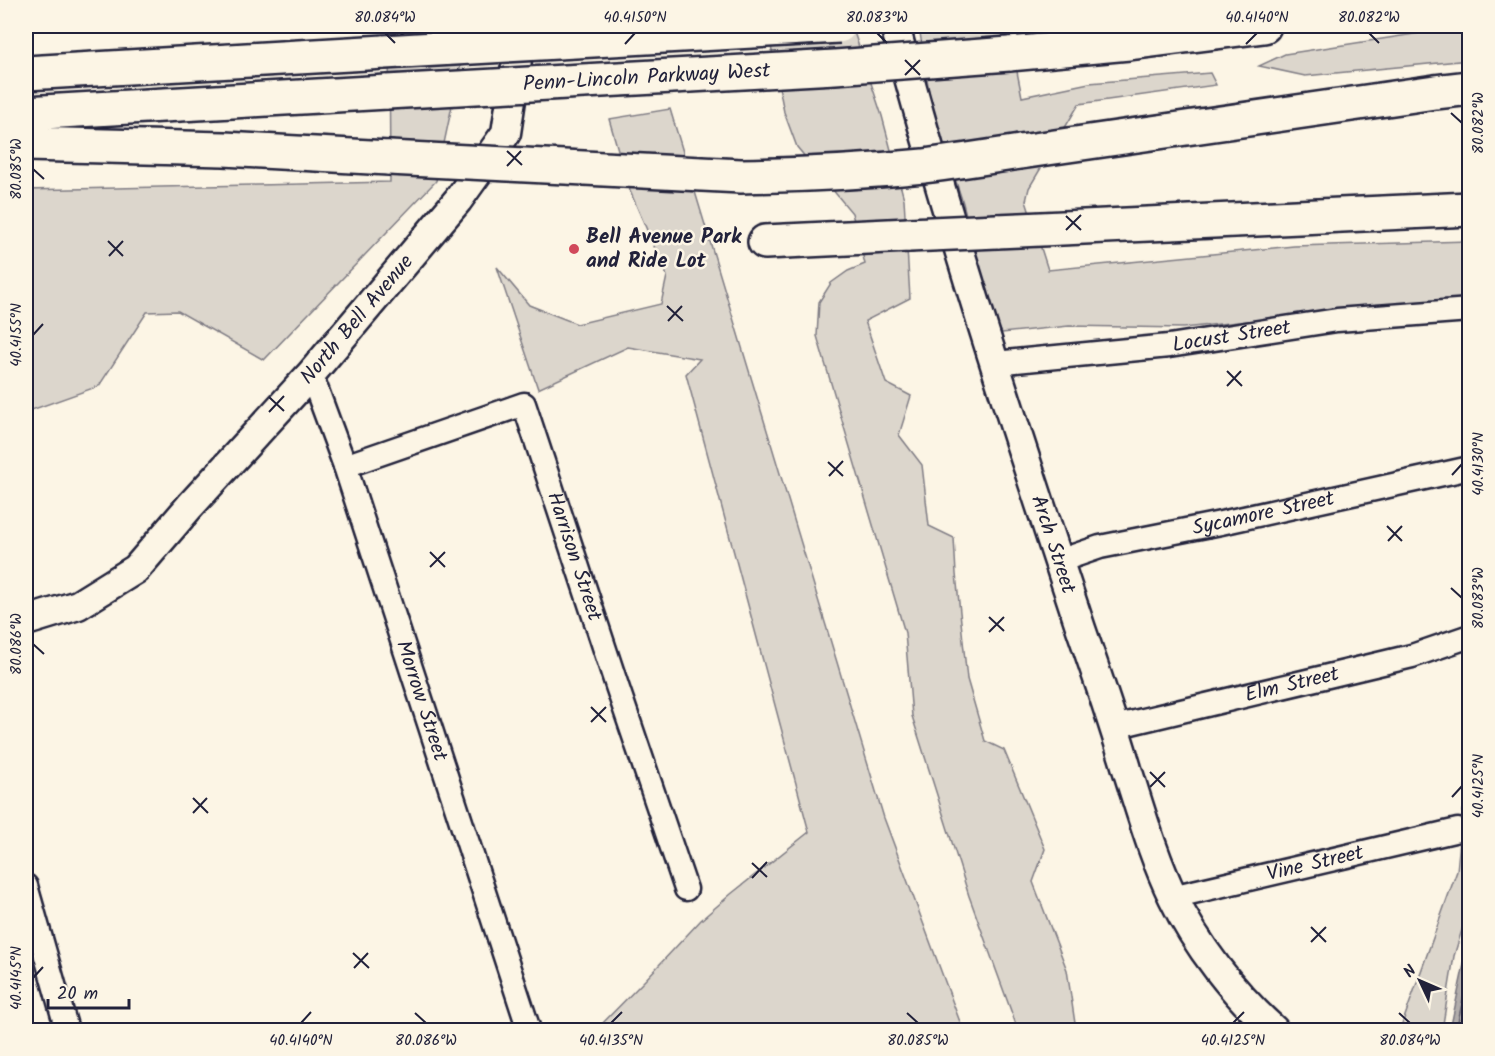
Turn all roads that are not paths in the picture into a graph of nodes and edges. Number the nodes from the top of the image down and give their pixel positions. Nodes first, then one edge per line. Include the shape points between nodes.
1 (522, 26) edge
2 (839, 26) edge
3 (896, 26) edge
4 (1264, 26) edge
5 (26, 73) edge
6 (1470, 88) edge
7 (26, 113) edge
8 (26, 144) edge
9 (1470, 209) edge
10 (765, 242) dead end
11 (1470, 310) edge
12 (995, 363) junction
13 (311, 374) junction
14 (345, 466) junction
15 (1470, 468) edge
16 (1059, 561) junction
17 (26, 621) edge
18 (1470, 636) edge
19 (1114, 727) junction
20 (1458, 830) dead end
21 (26, 886) edge
22 (686, 889) dead end
23 (1173, 897) junction
24 (67, 1030) edge
25 (529, 1030) edge
26 (1272, 1030) edge

1 - 13 street, North Bell Avenue via 506,134 458,200
2 - 5 highway, Penn-Lincoln Parkway West, bridge
3 - 12 street, Arch Street via 922,127
4 - 7 highway, Penn-Lincoln Parkway West, bridge via 1129,44 1009,54
6 - 8 highway, bridge via 926,165 799,175 741,176 224,149
9 - 10 highway, bridge
11 - 12 street, Locust Street via 1337,320 1169,345
12 - 16 street, Arch Street
13 - 14 street, Morrow Street
13 - 17 street, North Bell Avenue via 136,569 78,605
14 - 22 street, Harrison Street via 524,404
14 - 25 street, Morrow Street
15 - 16 street, Sycamore Street via 1110,544
16 - 19 street, Arch Street
18 - 19 street, Elm Street via 1412,656
19 - 23 street, Arch Street
20 - 23 street, Vine Street
21 - 24 street
23 - 26 street, Arch Street via 1208,955

